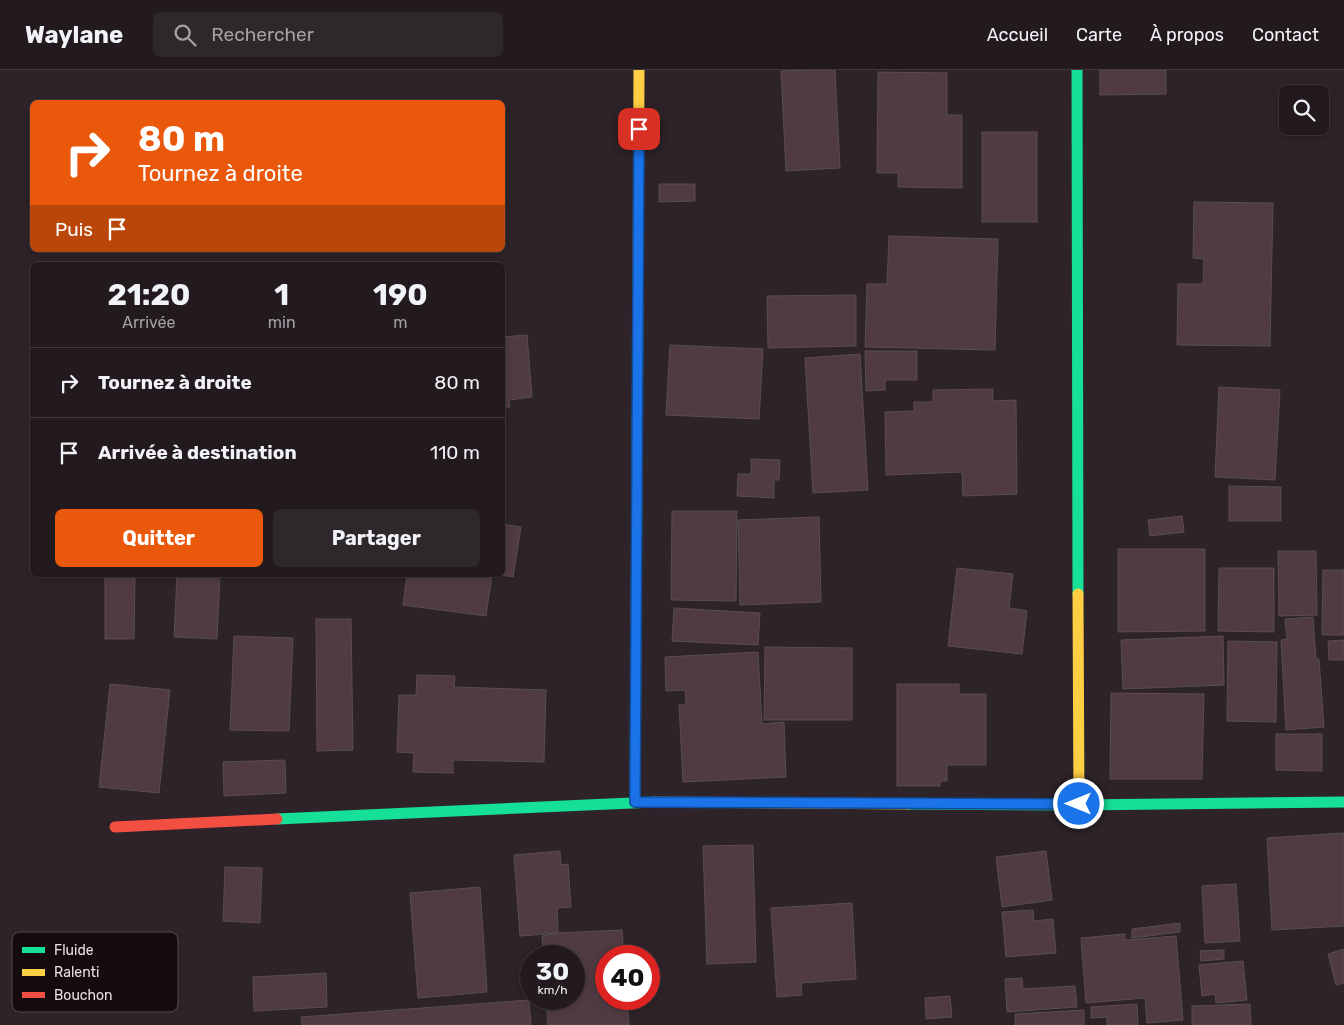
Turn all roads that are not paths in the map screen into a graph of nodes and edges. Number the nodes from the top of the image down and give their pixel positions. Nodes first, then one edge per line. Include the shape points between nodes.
1 (639, 70) edge
2 (1077, 70) edge
3 (635, 802) junction
4 (1344, 802) edge
5 (1079, 804) junction
6 (115, 827) dead end

1 - 3 street
2 - 5 street
3 - 5 street
3 - 6 street
4 - 5 street

